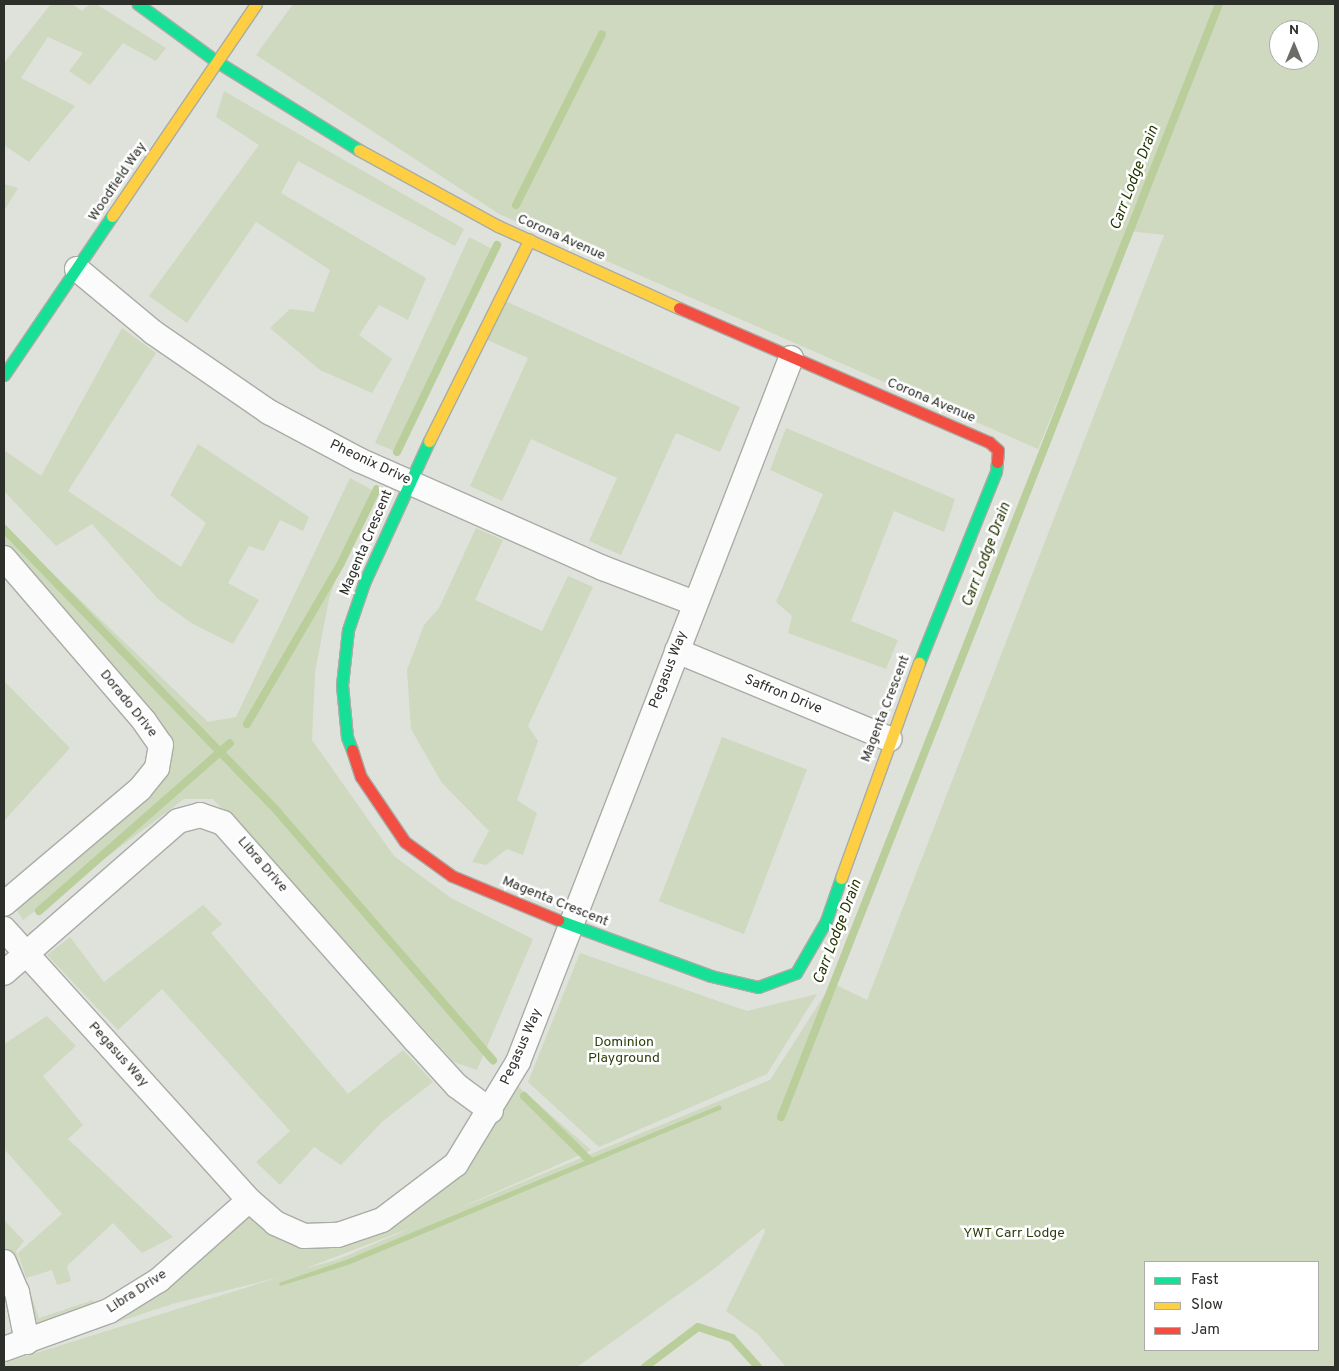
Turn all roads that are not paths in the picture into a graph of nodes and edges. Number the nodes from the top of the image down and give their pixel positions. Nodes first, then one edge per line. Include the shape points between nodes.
1 (138, 4) edge
2 (256, 4) edge
3 (216, 62) junction
4 (529, 240) junction
5 (77, 269) junction
6 (791, 358) junction
7 (4, 375) edge
8 (998, 450) joint
9 (409, 482) junction
10 (4, 558) edge
11 (694, 603) junction
12 (677, 652) junction
13 (889, 739) junction
14 (4, 904) edge
15 (569, 925) junction
16 (4, 929) edge
17 (26, 954) junction
18 (4, 973) edge
19 (491, 1111) junction
20 (249, 1200) junction
21 (4, 1262) edge
22 (28, 1342) junction
23 (4, 1349) edge

1 - 3 street, Corona Avenue
2 - 3 street, Woodfield Way
3 - 4 street, Corona Avenue via 368,156
3 - 5 street, Woodfield Way
4 - 6 street, Corona Avenue
4 - 9 street, Magenta Crescent
5 - 7 street, Woodfield Way
5 - 9 street, Pheonix Drive via 154,333 269,412 359,460
6 - 8 street, Corona Avenue via 988,442
6 - 11 street, Pegasus Way
8 - 13 street, Magenta Crescent via 996,471
9 - 11 street, Pheonix Drive via 603,568
9 - 15 street, Magenta Crescent via 364,583 348,630 342,685 350,745 361,777 384,816 405,842 452,876
10 - 14 street, Dorado Drive via 144,721 160,745 157,768 140,790
11 - 12 street, Pegasus Way
12 - 13 street, Saffron Drive
12 - 15 street, Pegasus Way
13 - 15 street, Magenta Crescent via 826,921 796,973 758,987 711,976
15 - 19 street, Pegasus Way via 518,1062
16 - 17 street, Pegasus Way
17 - 18 street, Libra Drive
17 - 19 street, Libra Drive via 178,821 200,815 223,822 457,1086
17 - 20 street, Pegasus Way
19 - 20 street, Pegasus Way via 456,1164 382,1220 338,1235 304,1236 276,1223
20 - 22 street, Libra Drive via 159,1280 109,1312
21 - 22 street via 17,1292
22 - 23 street, Libra Drive

